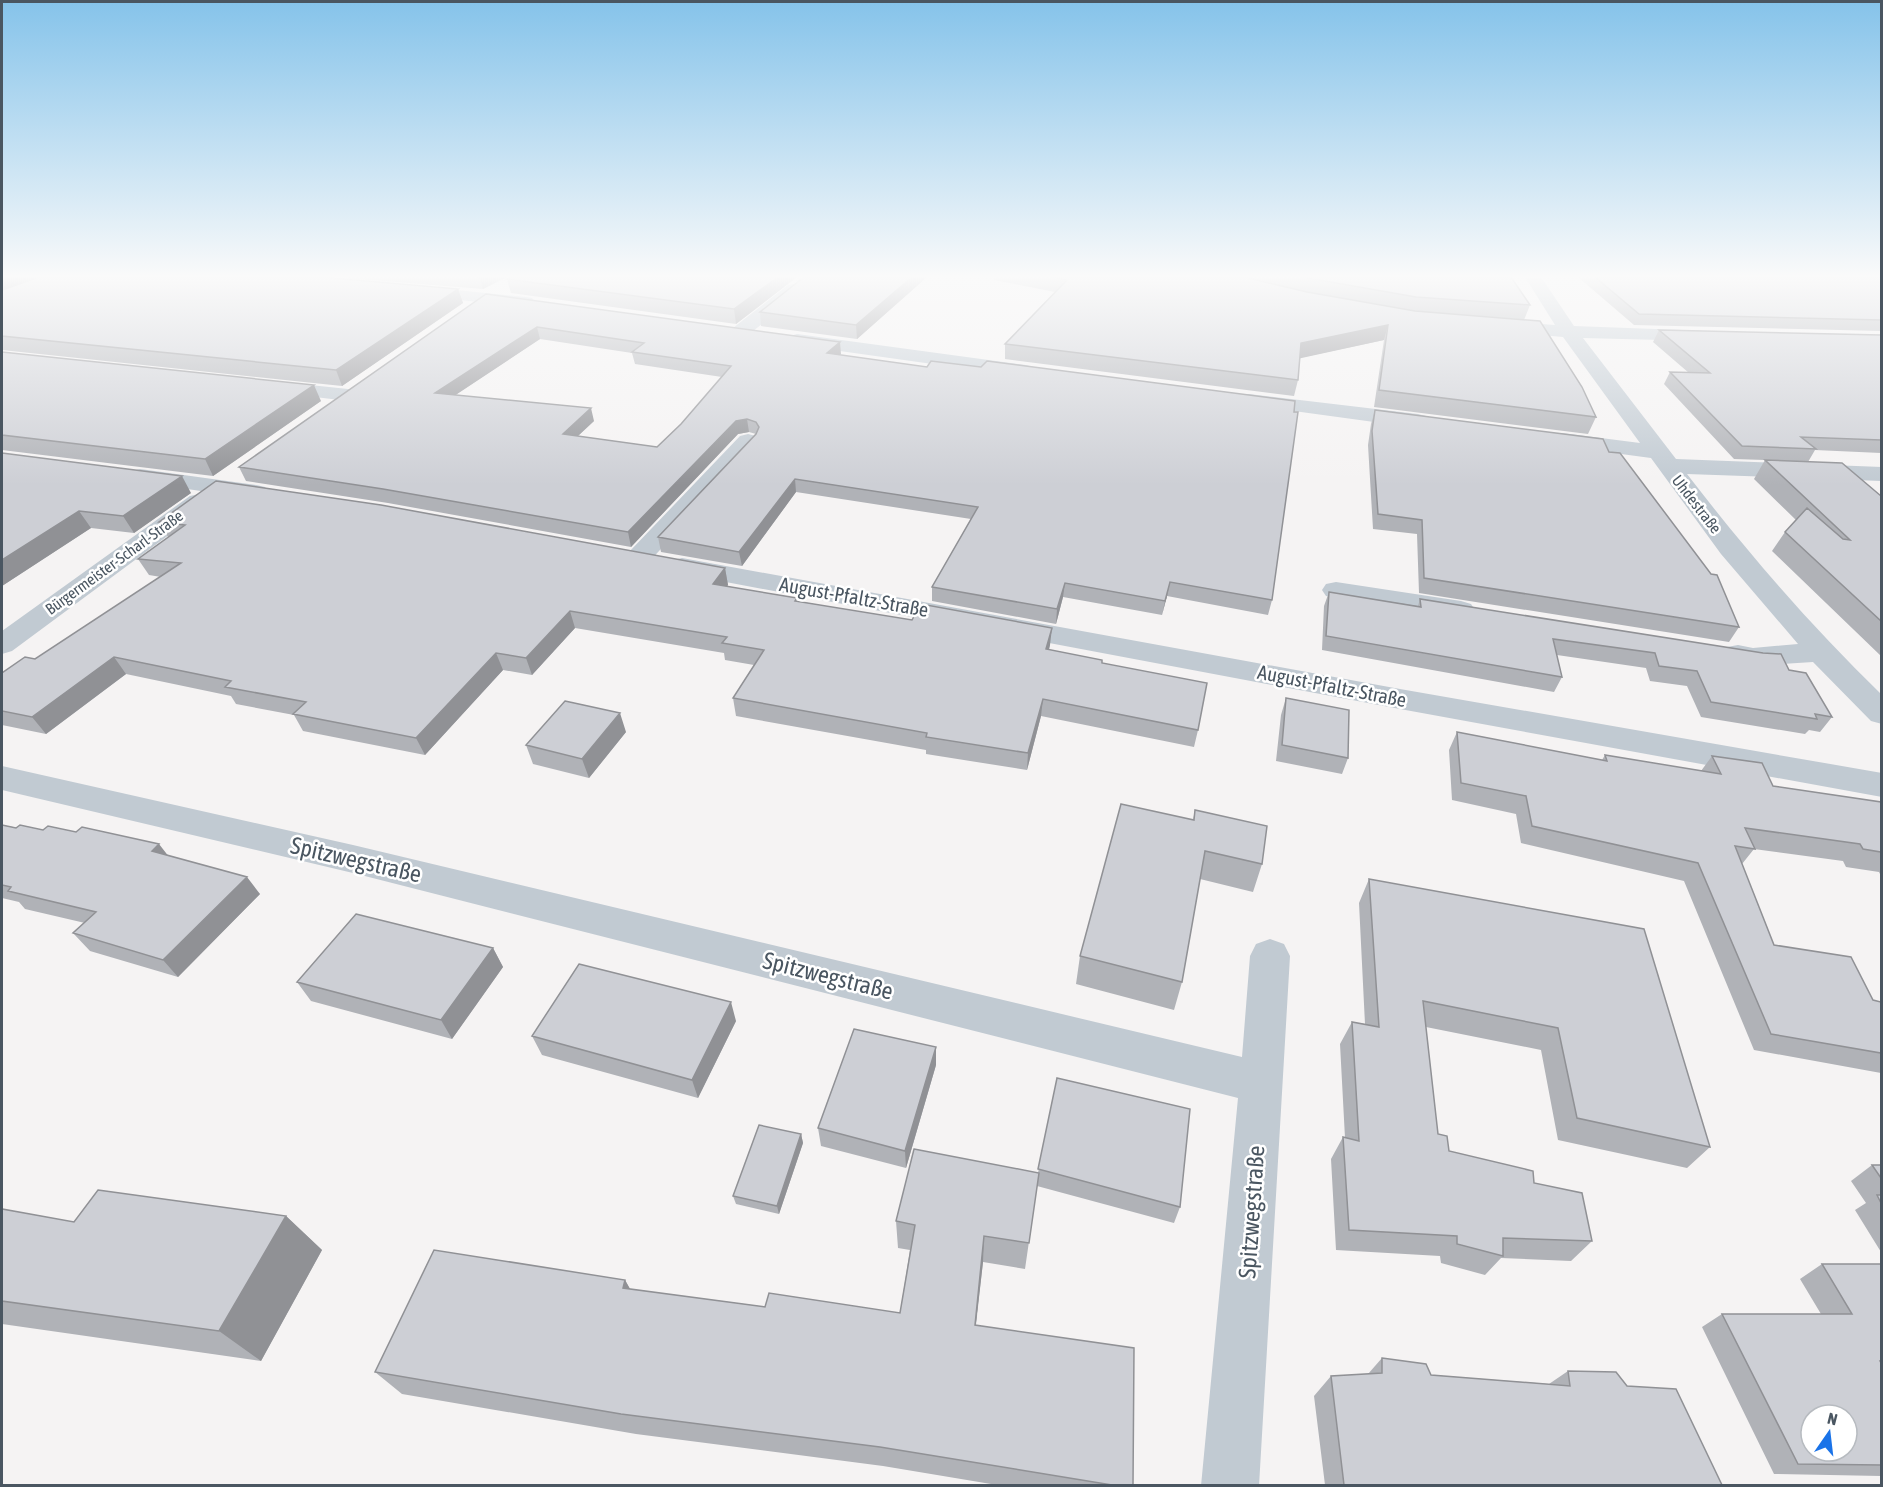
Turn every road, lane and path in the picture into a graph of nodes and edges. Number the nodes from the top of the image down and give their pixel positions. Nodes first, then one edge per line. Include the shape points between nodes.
1 (846, 346) edge
2 (1580, 346) edge
3 (1004, 347) dead end
4 (985, 365) junction
5 (1044, 373) edge
6 (256, 386) edge
7 (1233, 397) edge
8 (323, 412) edge
9 (1434, 423) edge
10 (1540, 437) edge
11 (748, 441) edge
12 (1663, 459) junction
13 (246, 466) edge
14 (116, 473) edge
15 (1881, 474) edge
16 (219, 486) junction
17 (286, 496) edge
18 (1336, 590) dead end
19 (1487, 614) edge
20 (2, 645) edge
21 (1707, 649) edge
22 (1820, 652) junction
23 (1881, 714) edge
24 (2, 778) edge
25 (1881, 784) edge
26 (1270, 956) dead end
27 (1262, 1083) junction
28 (1230, 1485) edge

1 - 4 street
2 - 12 street, Uhdestraße
3 - 4 street
4 - 5 street
6 - 8 street via 357,389
7 - 9 street
10 - 12 street
11 - 25 street, August-Pfaltz-Straße via 627,556
12 - 15 street
12 - 22 street, Uhdestraße via 1731,548
13 - 16 street, Bürgermeister-Scharl-Straße
14 - 16 street
16 - 17 street
16 - 20 street, Bürgermeister-Scharl-Straße
18 - 19 street
21 - 22 street via 1754,657
22 - 23 street, Uhdestraße
24 - 27 street, Spitzwegstraße via 352,858
26 - 27 street
27 - 28 street, Spitzwegstraße

